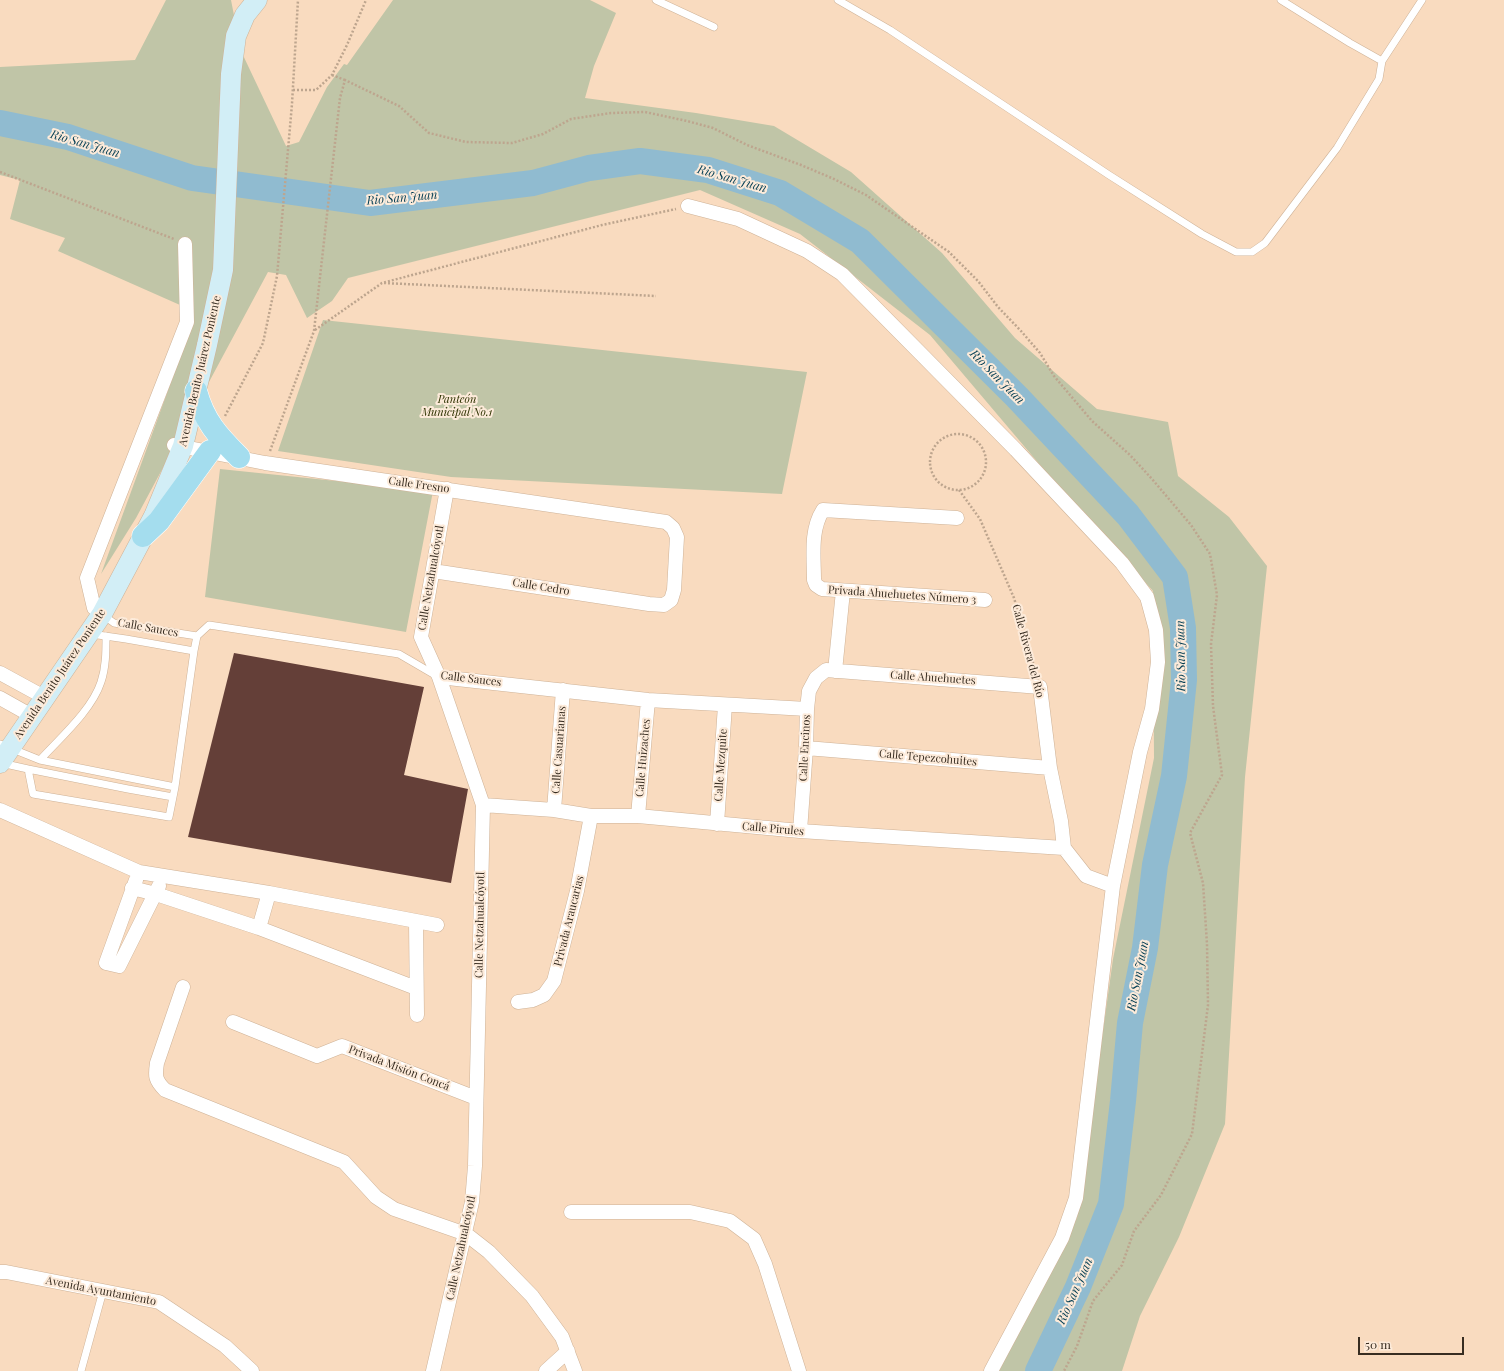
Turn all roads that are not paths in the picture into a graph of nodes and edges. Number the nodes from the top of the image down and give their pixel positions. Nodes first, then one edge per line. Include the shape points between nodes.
1 (257, 0) edge
2 (656, 0) edge
3 (838, 0) edge
4 (1281, 0) edge
5 (1422, 0) edge
6 (1292, 3) edge
7 (240, 4) edge
8 (714, 27) dead end
9 (1382, 61) junction
10 (228, 75) junction
11 (688, 206) road end
12 (185, 244) road end
13 (218, 271) junction
14 (196, 392) junction
15 (213, 442) junction
16 (178, 445) junction
17 (239, 457) joint
18 (448, 489) junction
19 (956, 518) dead end
20 (666, 522) joint
21 (143, 536) junction
22 (433, 571) junction
23 (843, 591) junction
24 (985, 600) dead end
25 (98, 611) junction
26 (98, 635) junction
27 (197, 636) junction
28 (194, 651) junction
29 (830, 670) junction
30 (0, 673) edge
31 (439, 677) junction
32 (1040, 686) joint
33 (563, 690) junction
34 (38, 694) junction
35 (0, 698) edge
36 (648, 700) junction
37 (725, 705) junction
38 (807, 709) junction
39 (26, 712) junction
40 (806, 748) junction
41 (2, 754) edge
42 (40, 760) junction
43 (1050, 768) junction
44 (28, 769) junction
45 (176, 787) junction
46 (174, 797) junction
47 (483, 805) junction
48 (0, 810) edge
49 (554, 810) junction
50 (591, 816) junction
51 (638, 816) junction
52 (717, 824) junction
53 (800, 831) junction
54 (1064, 848) junction
55 (139, 872) junction
56 (162, 876) junction
57 (1113, 886) junction
58 (132, 888) junction
59 (270, 893) junction
60 (156, 894) junction
61 (416, 921) junction
62 (437, 925) dead end
63 (259, 928) junction
64 (183, 987) dead end
65 (416, 988) junction
66 (518, 1002) dead end
67 (417, 1015) dead end
68 (233, 1022) dead end
69 (476, 1098) junction
70 (571, 1212) dead end
71 (466, 1234) junction
72 (0, 1272) edge
73 (103, 1291) junction
74 (568, 1351) junction
75 (81, 1371) edge
76 (252, 1371) edge
77 (433, 1371) edge
78 (546, 1371) edge
79 (575, 1371) edge
80 (800, 1371) edge
81 (991, 1371) edge

1 - 10 main road via 244,15 236,36
2 - 8 lane
3 - 9 lane via 890,30 1173,216 1236,252 1252,252 1264,244 1333,154 1379,79
4 - 6 lane
5 - 9 lane
6 - 9 lane via 1350,43
7 - 10 main road via 230,28
10 - 13 main road, Avenida Benito Juárez Poniente
11 - 57 street via 738,219 807,252 842,274 1021,456 1122,564 1147,597 1156,630 1158,662 1152,709 1140,752
12 - 25 street via 187,322 87,578
13 - 14 main road, Avenida Benito Juárez Poniente
13 - 16 main road, Avenida Benito Juárez Poniente via 196,357
14 - 15 main road
14 - 16 main road, Avenida Benito Juárez Poniente
15 - 16 street
15 - 17 main road
15 - 21 main road via 159,521
16 - 21 main road, Avenida Benito Juárez Poniente via 154,516
16 - 25 main road, Avenida Benito Juárez Poniente
17 - 18 street, Calle Fresno
18 - 20 street, Calle Fresno
18 - 22 street, Calle Netzahualcóyotl
19 - 23 street, Privada Ahuehuetes Número 3 via 823,510 815,527 814,580 822,589
20 - 22 street, Calle Cedro via 674,528 678,537 674,590 671,600 664,605
21 - 25 main road, Avenida Benito Juárez Poniente
22 - 31 street, Calle Netzahualcóyotl via 421,637
23 - 24 street, Privada Ahuehuetes Número 3
23 - 29 street
25 - 26 main road, Avenida Benito Juárez Poniente
25 - 27 lane, Calle Sauces via 114,623
25 - 34 main road, Avenida Benito Juárez Poniente
26 - 28 lane
26 - 34 main road, Avenida Benito Juárez Poniente
26 - 42 lane via 105,664 101,683 86,710
27 - 28 lane
27 - 31 lane, Calle Sauces via 209,625 399,654
28 - 45 lane
29 - 32 street, Calle Ahuehuetes
29 - 38 street, Calle Encinos via 816,678 809,691
30 - 34 street
31 - 33 street, Calle Sauces
31 - 47 street, Calle Netzahualcóyotl
32 - 43 street, Calle Rivera del Río
33 - 36 street, Calle Sauces
33 - 49 street, Calle Casuarianas
34 - 39 main road, Avenida Benito Juárez Poniente
35 - 39 street
36 - 37 street, Calle Sauces
36 - 51 street, Calle Huizaches
37 - 38 street, Calle Sauces
37 - 52 street, Calle Mezquite
38 - 40 street, Calle Encinos
39 - 41 main road, Avenida Benito Juárez Poniente
40 - 43 street, Calle Tepezcohuites
40 - 53 street, Calle Encinos
41 - 42 lane
41 - 44 lane
42 - 45 lane
43 - 54 street, Calle Rivera del Río
44 - 46 lane
44 - 46 lane via 33,794 169,817
45 - 46 lane
47 - 49 street, Calle Pirules
47 - 69 street, Calle Netzahualcóyotl
48 - 55 street
49 - 50 street, Calle Pirules
50 - 51 street, Calle Pirules
50 - 66 street, Privada Araucarias via 578,890 554,981 544,995
51 - 52 street, Calle Pirules
52 - 53 street, Calle Pirules
53 - 54 street, Calle Pirules
54 - 57 street via 1086,876
55 - 56 street
55 - 58 street
56 - 59 street
56 - 60 street
57 - 81 street via 1076,1198 1062,1238
58 - 60 street
58 - 60 street via 106,962 119,966
59 - 61 street
59 - 63 street
60 - 63 street
61 - 62 street
61 - 65 street
63 - 65 street
64 - 71 street via 156,1063 157,1082 165,1090 344,1162 376,1197 394,1208
65 - 67 street
68 - 69 street, Privada Misión Concá via 317,1056 342,1046
69 - 71 street, Calle Netzahualcóyotl via 476,1166
70 - 80 street via 690,1212 730,1221 754,1239 765,1264
71 - 74 street via 489,1252 532,1296 562,1337
71 - 77 street, Calle Netzahualcóyotl
72 - 73 street, Avenida Ayuntamiento
73 - 75 lane
73 - 76 street, Avenida Ayuntamiento via 160,1302 225,1346
74 - 78 street
74 - 79 street

